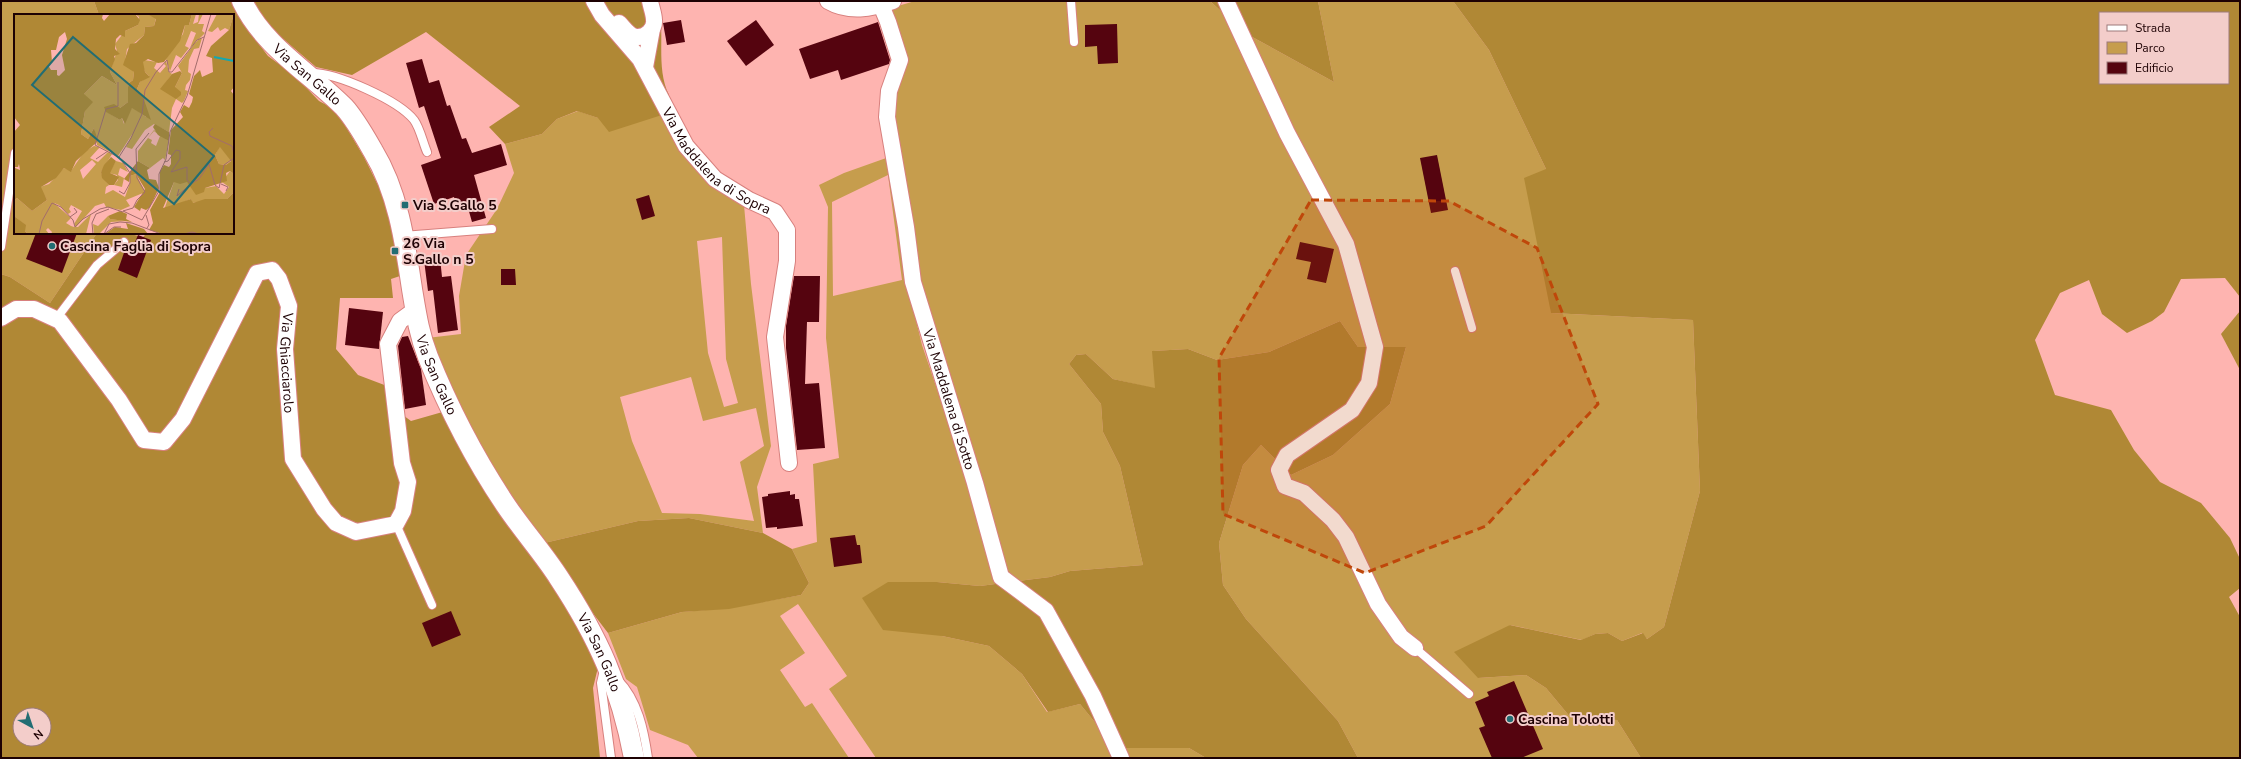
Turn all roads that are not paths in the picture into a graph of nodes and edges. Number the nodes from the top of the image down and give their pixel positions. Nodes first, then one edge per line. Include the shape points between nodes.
1 (242, 1) edge
2 (594, 1) edge
3 (597, 1) edge
4 (650, 1) edge
5 (828, 1) edge
6 (1071, 1) edge
7 (1226, 1) edge
8 (887, 3) edge
9 (652, 29) junction
10 (1074, 42) dead end
11 (645, 67) junction
12 (305, 72) junction
13 (427, 152) dead end
14 (14, 160) edge
15 (492, 228) dead end
16 (402, 236) junction
17 (124, 242) dead end
18 (1, 247) edge
19 (417, 264) dead end
20 (1455, 271) dead end
21 (415, 310) junction
22 (2, 313) edge
23 (56, 319) junction
24 (1472, 328) dead end
25 (418, 330) junction
26 (789, 463) dead end
27 (396, 524) junction
28 (432, 605) dead end
29 (1415, 648) joint
30 (609, 667) junction
31 (1469, 694) dead end
32 (611, 758) edge
33 (634, 758) edge
34 (648, 758) edge
35 (1121, 758) edge

1 - 12 street, Via San Gallo via 249,16 264,35 285,57
2 - 11 street, Via Maddalena di Sopra via 602,15
3 - 9 street via 627,33 636,37 645,36
4 - 9 street via 654,20
5 - 8 street via 841,8 857,9
6 - 10 lane
7 - 29 street via 1287,133 1346,244 1375,347 1369,383 1352,410 1287,455 1279,470 1285,486 1304,493 1333,520 1346,537 1378,604 1401,637
8 - 35 street, Via Maddalena di Sotto via 888,22 900,60 889,91 887,117 913,282 1001,577 1046,611 1093,696
9 - 11 street
11 - 26 street, Via Maddalena di Sopra via 686,146 715,179 749,200 775,212 787,230 787,261 774,337
12 - 13 lane via 319,73 345,81 387,99 414,121
12 - 16 street, Via San Gallo via 346,109 374,152 395,197
14 - 18 lane
15 - 16 lane
16 - 21 street, Via San Gallo
17 - 23 lane via 97,265
19 - 25 lane via 422,317
20 - 24 lane
21 - 25 street, Via San Gallo
21 - 27 street via 400,321 388,344 402,463 408,482 403,511
22 - 23 street, Via Ghiacciarolo via 16,309 34,309
23 - 27 street, Via Ghiacciarolo via 119,400 144,440 164,442 183,419 256,273 272,270 279,278 290,306 286,349 293,459 324,509 336,523 356,532
25 - 30 street, Via San Gallo via 481,466 508,508 559,577 597,640
27 - 28 lane
29 - 31 lane
30 - 32 lane via 601,683
30 - 33 street, Via San Gallo via 627,721
30 - 34 lane via 629,691 645,737

